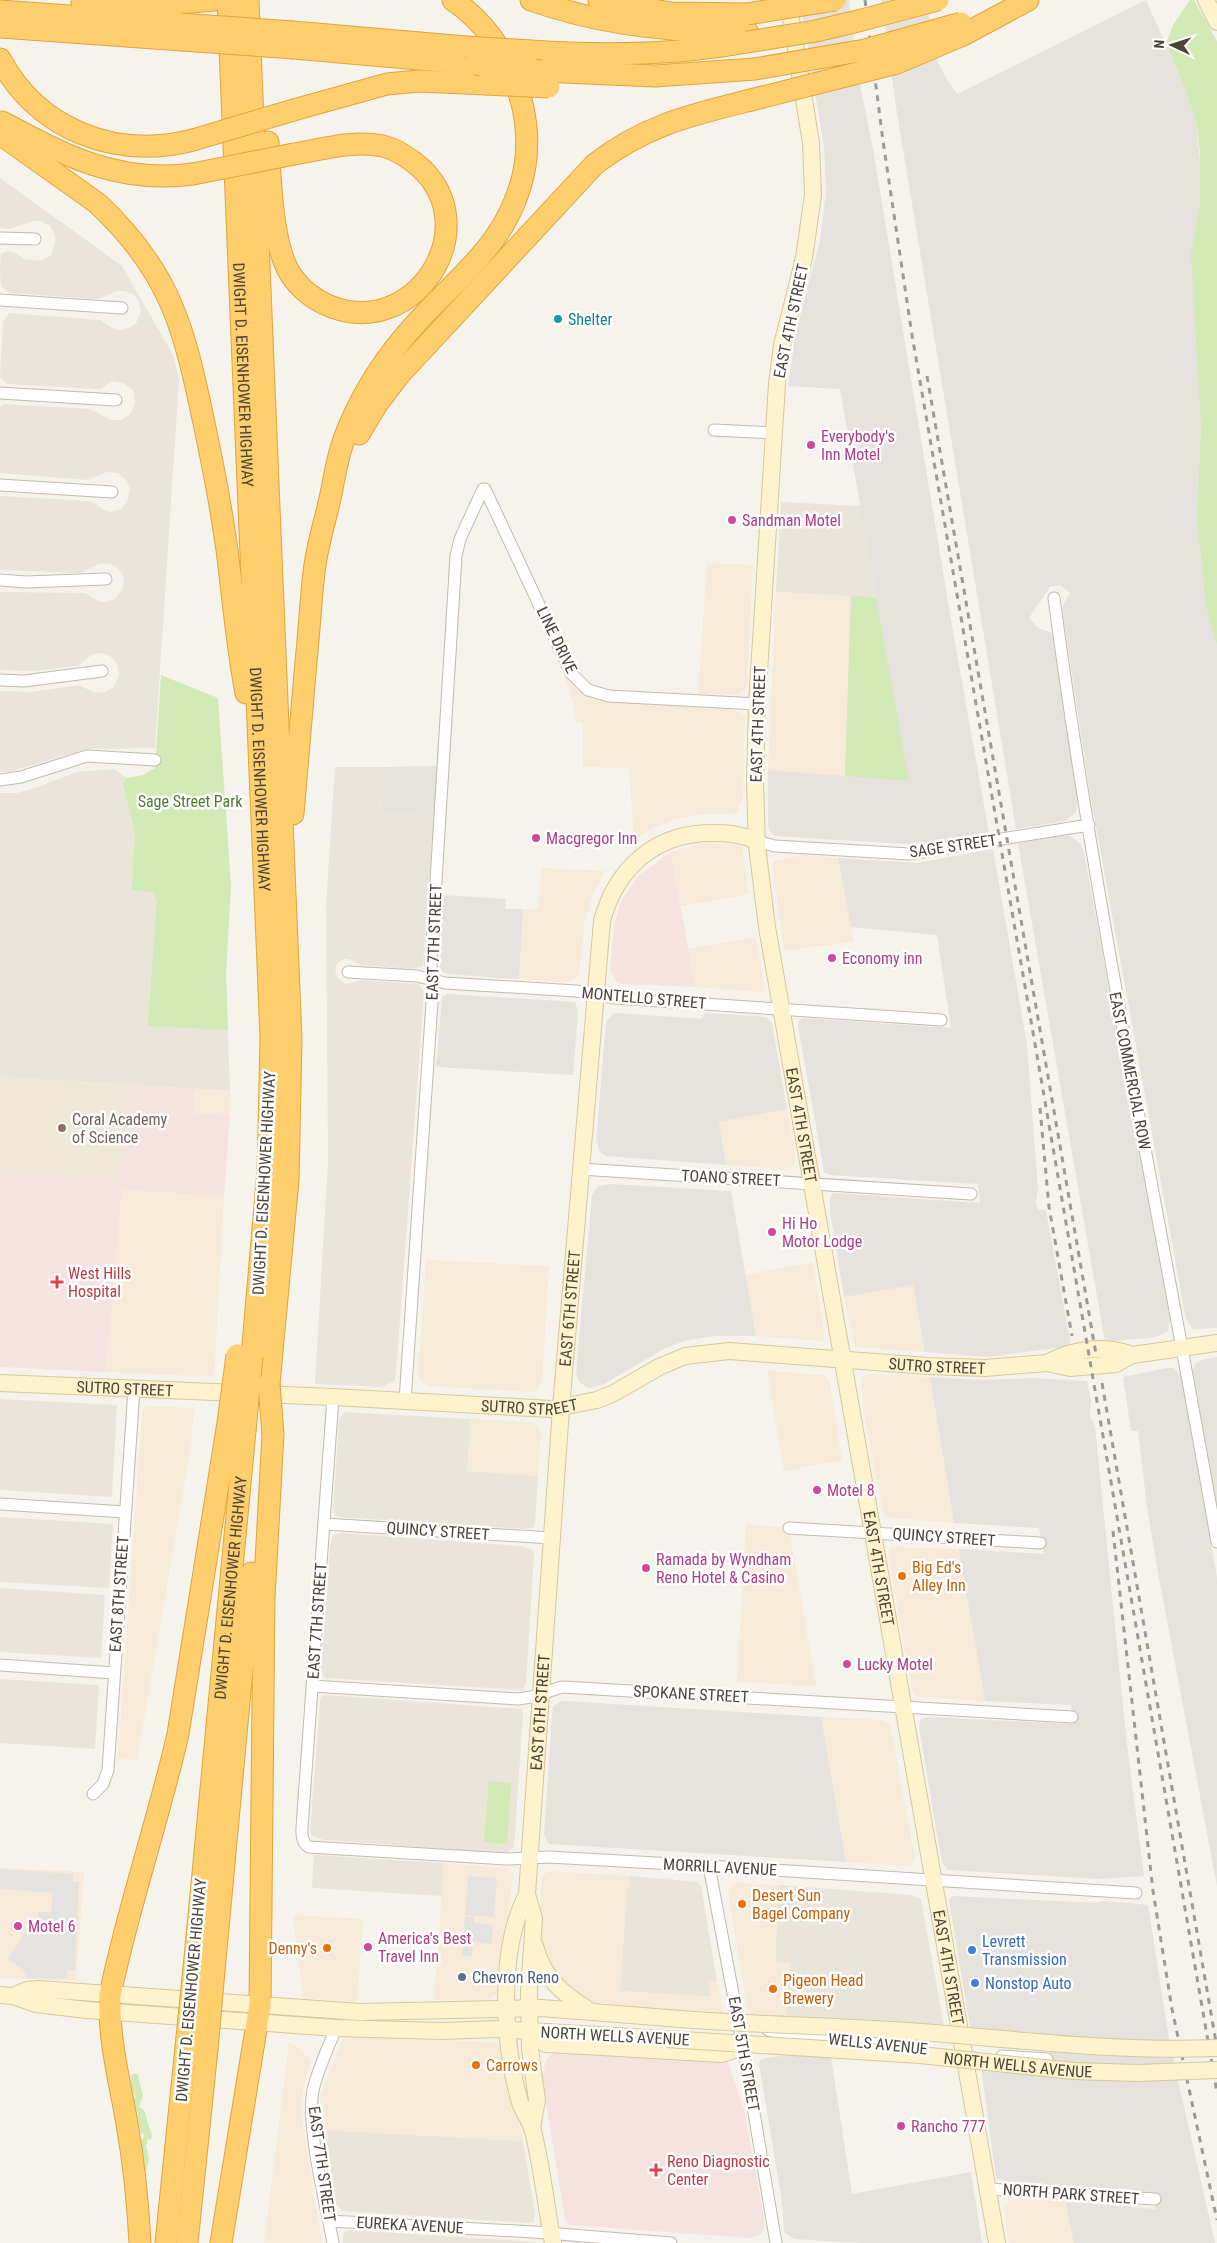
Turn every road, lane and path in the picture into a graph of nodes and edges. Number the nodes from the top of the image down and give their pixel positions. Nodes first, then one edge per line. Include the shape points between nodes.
1 (39, 0) edge
2 (216, 0) edge
3 (228, 0) edge
4 (248, 0) edge
5 (259, 0) edge
6 (453, 0) edge
7 (531, 0) edge
8 (600, 0) edge
9 (788, 0) edge
10 (835, 0) edge
11 (938, 0) edge
12 (1024, 0) edge
13 (1028, 0) edge
14 (1206, 0) edge
15 (6, 13) edge
16 (1217, 22) edge
17 (182, 23) junction
18 (747, 29) junction
19 (962, 29) junction
20 (471, 55) junction
21 (0, 59) edge
22 (545, 79) junction
23 (232, 116) junction
24 (0, 121) edge
25 (0, 134) edge
26 (0, 238) edge
27 (35, 238) dead end
28 (0, 300) edge
29 (122, 308) dead end
30 (0, 393) edge
31 (116, 400) dead end
32 (714, 430) dead end
33 (773, 433) junction
34 (0, 485) edge
35 (483, 489) joint
36 (112, 492) dead end
37 (330, 500) junction
38 (106, 579) dead end
39 (0, 580) edge
40 (1054, 598) dead end
41 (102, 671) dead end
42 (0, 680) edge
43 (757, 704) junction
44 (259, 747) junction
45 (155, 760) dead end
46 (0, 780) edge
47 (1089, 825) junction
48 (756, 840) junction
49 (285, 900) junction
50 (348, 972) dead end
51 (432, 980) junction
52 (596, 995) junction
53 (782, 1008) junction
54 (941, 1020) dead end
55 (580, 1169) junction
56 (811, 1182) junction
57 (971, 1194) dead end
58 (1217, 1344) edge
59 (1183, 1347) junction
60 (254, 1356) junction
61 (844, 1359) junction
62 (0, 1383) edge
63 (134, 1389) junction
64 (333, 1397) junction
65 (405, 1401) junction
66 (561, 1408) junction
67 (253, 1431) junction
68 (0, 1504) edge
69 (125, 1512) junction
70 (324, 1524) junction
71 (789, 1528) dead end
72 (871, 1532) junction
73 (552, 1538) junction
74 (1217, 1542) edge
75 (1040, 1543) dead end
76 (0, 1665) edge
77 (114, 1673) junction
78 (312, 1686) junction
79 (542, 1692) junction
80 (902, 1706) junction
81 (1072, 1716) dead end
82 (93, 1794) dead end
83 (305, 1844) joint
84 (530, 1859) junction
85 (709, 1866) junction
86 (932, 1882) junction
87 (1136, 1893) dead end
88 (528, 1894) junction
89 (533, 1940) junction
90 (7, 1996) edge
91 (109, 2003) junction
92 (506, 2008) junction
93 (529, 2008) junction
94 (592, 2012) junction
95 (259, 2014) junction
96 (739, 2026) junction
97 (336, 2028) junction
98 (507, 2030) junction
99 (530, 2031) junction
100 (799, 2036) junction
101 (567, 2045) junction
102 (743, 2047) junction
103 (196, 2048) junction
104 (1217, 2048) edge
105 (963, 2053) junction
106 (1047, 2059) dead end
107 (1217, 2070) edge
108 (536, 2083) junction
109 (532, 2128) junction
110 (988, 2189) junction
111 (1154, 2200) dead end
112 (329, 2221) junction
113 (552, 2238) edge
114 (140, 2243) edge
115 (166, 2243) edge
116 (187, 2243) edge
117 (221, 2243) edge
118 (333, 2243) edge
119 (671, 2243) edge
120 (776, 2243) edge
121 (997, 2243) edge

1 - 17 highway via 120,4
2 - 17 highway
2 - 23 highway
3 - 23 highway, DWIGHT D. EISENHOWER HIGHWAY
4 - 49 highway, DWIGHT D. EISENHOWER HIGHWAY
5 - 24 highway, bridge via 268,146 277,232 288,270 311,296 330,306 351,311 380,310 406,299 419,289 438,262 446,229 441,200 425,173 400,153 354,144 294,154 193,174 155,176 109,170 70,158
6 - 37 highway via 478,20 506,57 514,76 527,138 522,180 507,221 493,242 406,335 370,384 356,410 335,465
7 - 18 highway via 630,26 680,31
8 - 18 highway
9 - 33 main road, EAST 4TH STREET via 811,143 813,195 804,258 782,345
10 - 18 highway, bridge
11 - 18 highway, bridge via 816,31
12 - 19 highway
13 - 19 highway
14 - 16 main road
15 - 17 highway
17 - 20 highway, bridge via 293,40
18 - 20 highway, bridge via 702,49 651,53 531,51
19 - 22 highway, bridge via 755,69 694,74 627,86
19 - 37 highway, bridge via 916,56 656,126 617,148 582,176 387,389 358,435
20 - 22 highway, bridge
21 - 22 highway, bridge via 19,87 56,121 78,133 138,147 166,146 193,140 387,84 426,81 486,84
23 - 44 highway, DWIGHT D. EISENHOWER HIGHWAY
25 - 44 highway via 111,216 146,259 178,318 189,351 218,490 242,675
26 - 27 street
28 - 29 street
30 - 31 street
32 - 33 street
33 - 43 main road, EAST 4TH STREET
34 - 36 street
35 - 43 street, LINE DRIVE via 571,673 588,690 609,696
35 - 51 street, EAST 7TH STREET via 460,539 456,556
37 - 49 highway via 314,577
38 - 39 street
40 - 47 street, EAST COMMERCIAL ROW
41 - 42 street via 24,681
43 - 48 main road, EAST 4TH STREET
44 - 60 highway, DWIGHT D. EISENHOWER HIGHWAY via 270,1010 270,1122
45 - 46 street via 87,756 21,777
47 - 48 street, SAGE STREET via 909,854 775,846
47 - 59 street, EAST COMMERCIAL ROW via 1114,984
48 - 52 main road, EAST 6TH STREET via 738,834 684,836 656,846 628,868 612,892 602,921
48 - 53 main road, EAST 4TH STREET
49 - 60 highway, DWIGHT D. EISENHOWER HIGHWAY via 291,1039 288,1180
50 - 51 street, MONTELLO STREET via 417,976
51 - 52 street, MONTELLO STREET
51 - 65 street, EAST 7TH STREET
52 - 53 street, MONTELLO STREET
52 - 55 main road, EAST 6TH STREET
53 - 54 street, MONTELLO STREET
53 - 56 main road, EAST 4TH STREET
55 - 56 street, TOANO STREET
55 - 66 main road, EAST 6TH STREET
56 - 57 street, TOANO STREET
56 - 61 main road, EAST 4TH STREET
58 - 59 main road, SUTRO STREET
59 - 61 main road, SUTRO STREET via 1132,1355 1105,1349 1067,1354 1047,1363 984,1368
59 - 74 street, EAST COMMERCIAL ROW
60 - 67 highway, DWIGHT D. EISENHOWER HIGHWAY, bridge
60 - 67 highway, DWIGHT D. EISENHOWER HIGHWAY, bridge via 269,1384
61 - 66 main road, SUTRO STREET via 729,1351 698,1353 659,1367 614,1393
61 - 72 main road, EAST 4TH STREET
62 - 63 main road, SUTRO STREET
63 - 64 main road, SUTRO STREET
63 - 69 street, EAST 8TH STREET
64 - 65 main road, SUTRO STREET
64 - 70 street, EAST 7TH STREET
65 - 66 main road, SUTRO STREET
66 - 73 main road, EAST 6TH STREET
67 - 91 highway
67 - 95 highway via 264,1598
67 - 103 highway, DWIGHT D. EISENHOWER HIGHWAY, bridge
68 - 69 street
69 - 77 street, EAST 8TH STREET
70 - 73 street, QUINCY STREET
70 - 78 street, EAST 7TH STREET
71 - 72 street, QUINCY STREET
72 - 75 street, QUINCY STREET
72 - 80 main road, EAST 4TH STREET
73 - 79 main road, EAST 6TH STREET
76 - 77 street
77 - 82 street, EAST 8TH STREET via 108,1770 103,1784
78 - 79 street, SPOKANE STREET via 518,1699
78 - 83 street, EAST 7TH STREET via 302,1833
79 - 80 street, SPOKANE STREET via 562,1687
79 - 84 main road, EAST 6TH STREET
80 - 81 street, SPOKANE STREET
80 - 86 main road, EAST 4TH STREET
83 - 84 street, MORRILL AVENUE via 324,1848
84 - 85 street, MORRILL AVENUE via 550,1857
84 - 88 main road, EAST 6TH STREET
85 - 86 street, MORRILL AVENUE
85 - 96 street, EAST 5TH STREET
86 - 87 street, MORRILL AVENUE
86 - 105 main road, EAST 4TH STREET
88 - 89 main road, EAST 6TH STREET via 533,1910
88 - 92 main road, EAST 6TH STREET via 512,1934
89 - 93 main road, EAST 6TH STREET
89 - 94 main road via 549,1979
90 - 91 main road, NORTH WELLS AVENUE via 36,2004
91 - 95 main road, NORTH WELLS AVENUE
91 - 114 highway via 134,2170
92 - 93 main road, NORTH WELLS AVENUE
92 - 95 main road, NORTH WELLS AVENUE
92 - 98 main road, EAST 6TH STREET
93 - 94 main road, NORTH WELLS AVENUE
93 - 99 main road, EAST 6TH STREET
94 - 104 main road, NORTH WELLS AVENUE, bridge via 864,2028 1144,2050
95 - 97 main road, NORTH WELLS AVENUE
95 - 117 highway
96 - 100 street, WELLS AVENUE
96 - 102 street, EAST 5TH STREET
97 - 98 main road, NORTH WELLS AVENUE via 442,2032
97 - 112 street, EAST 7TH STREET via 317,2076 312,2104 314,2137
98 - 99 main road, NORTH WELLS AVENUE
98 - 109 main road, EAST 6TH STREET via 519,2100
99 - 101 main road via 545,2044
99 - 107 main road, NORTH WELLS AVENUE, bridge via 903,2053 1074,2070 1138,2073
99 - 108 main road, EAST 6TH STREET
100 - 102 street, WELLS AVENUE via 773,2036
100 - 105 street, WELLS AVENUE
101 - 102 main road via 722,2054
101 - 108 main road via 546,2053 537,2069
102 - 120 street, EAST 5TH STREET
103 - 115 highway, DWIGHT D. EISENHOWER HIGHWAY
103 - 116 highway, DWIGHT D. EISENHOWER HIGHWAY
105 - 106 street, WELLS AVENUE
105 - 110 main road, EAST 4TH STREET
108 - 109 main road, EAST 6TH STREET via 536,2116
109 - 113 main road, EAST 6TH STREET
110 - 111 street, NORTH PARK STREET
110 - 121 main road, EAST 4TH STREET
112 - 113 street, EUREKA AVENUE
112 - 118 street, EAST 7TH STREET
113 - 119 street, EUREKA AVENUE

